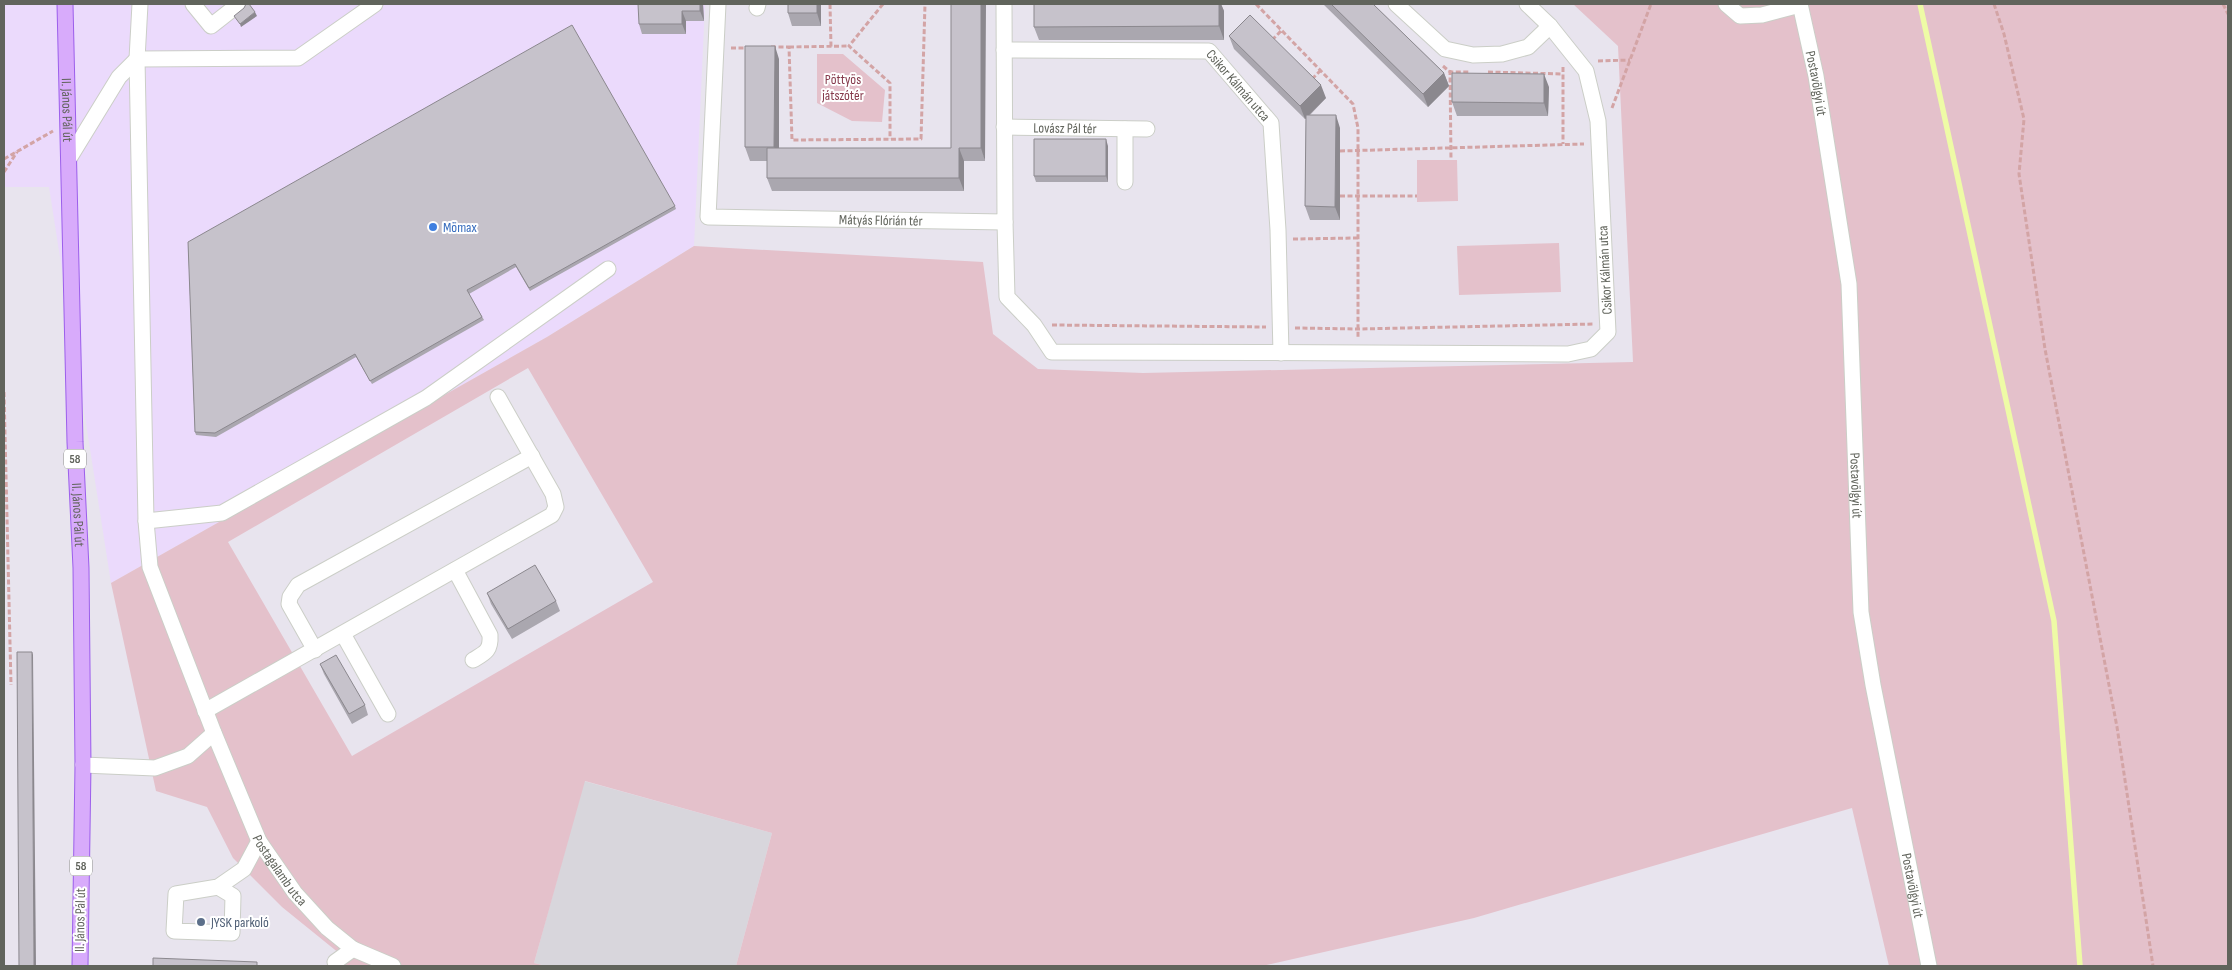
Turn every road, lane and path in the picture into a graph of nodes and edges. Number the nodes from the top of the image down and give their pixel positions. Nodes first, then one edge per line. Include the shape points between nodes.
1 (65, 4) edge
2 (192, 4) edge
3 (239, 4) edge
4 (375, 4) edge
5 (718, 4) edge
6 (830, 4) edge
7 (883, 4) edge
8 (925, 4) edge
9 (1004, 4) edge
10 (1256, 4) edge
11 (1396, 4) edge
12 (1527, 4) edge
13 (1651, 4) edge
14 (1726, 4) edge
15 (1800, 4) edge
16 (1994, 4) edge
17 (2223, 4) edge
18 (143, 6) edge
19 (357, 9) edge
20 (2228, 14) edge
21 (1550, 26) junction
22 (1282, 30) junction
23 (1269, 42) edge
24 (1563, 42) junction
25 (831, 46) junction
26 (849, 46) junction
27 (790, 47) junction
28 (716, 48) junction
29 (753, 48) edge
30 (762, 48) edge
31 (1004, 50) junction
32 (1450, 50) junction
33 (137, 59) junction
34 (1630, 60) junction
35 (1579, 62) junction
36 (1321, 70) junction
37 (1527, 73) edge
38 (1527, 80) edge
39 (1309, 82) edge
40 (1614, 103) dead end
41 (69, 123) junction
42 (1004, 126) junction
43 (1125, 129) junction
44 (1147, 129) dead end
45 (890, 140) junction
46 (1599, 143) junction
47 (1563, 144) junction
48 (1451, 148) junction
49 (18, 151) junction
50 (1340, 151) dead end
51 (1358, 151) junction
52 (70, 157) junction
53 (4, 159) edge
54 (1451, 160) dead end
55 (4, 172) edge
56 (1125, 182) dead end
57 (1340, 196) dead end
58 (1358, 196) junction
59 (1417, 196) dead end
60 (1006, 222) junction
61 (1358, 238) junction
62 (1278, 239) junction
63 (608, 269) dead end
64 (1607, 324) junction
65 (1034, 325) junction
66 (1281, 328) junction
67 (1358, 329) junction
68 (1358, 351) junction
69 (1281, 353) junction
70 (4, 392) edge
71 (498, 397) dead end
72 (532, 456) junction
73 (146, 521) junction
74 (454, 570) junction
75 (343, 634) junction
76 (315, 650) junction
77 (473, 660) dead end
78 (11, 685) dead end
79 (205, 711) junction
80 (388, 714) dead end
81 (214, 733) junction
82 (83, 766) junction
83 (259, 841) junction
84 (218, 887) junction
85 (353, 949) junction
86 (336, 962) dead end
87 (80, 966) edge
88 (393, 966) edge
89 (1928, 966) edge
90 (2153, 966) edge

1 - 41 main road, II. János Pál út / 58
2 - 3 street via 211,26
4 - 19 street
5 - 28 street
6 - 25 path
7 - 26 path
8 - 45 path via 921,139
9 - 31 street
10 - 22 path
11 - 32 street
12 - 21 street, Csikor Kálmán utca
13 - 34 path
14 - 15 street via 1740,16 1762,15
15 - 89 street, Postavölgyi út via 1816,76 1850,284 1861,612
16 - 90 path via 2024,120 2019,174 2045,349 2117,727
17 - 20 path
18 - 33 street, Postagalamb utca
19 - 33 street via 298,58
21 - 24 street, Csikor Kálmán utca
21 - 32 street via 1528,47 1502,54 1473,55
22 - 23 path
22 - 36 path
24 - 35 street, Csikor Kálmán utca
24 - 47 path
25 - 26 path
25 - 27 path
26 - 45 path via 890,84
27 - 30 path
27 - 45 path via 792,140
28 - 29 path
28 - 60 street, Mátyás Flórián tér via 708,217
31 - 42 street
31 - 62 street, Csikor Kálmán utca via 1209,51 1271,123
32 - 48 path
33 - 52 street via 119,77
33 - 73 street, Postagalamb utca
34 - 35 path
34 - 40 path
35 - 46 street, Csikor Kálmán utca via 1586,71 1598,121
36 - 39 path
36 - 51 path via 1354,104
37 - 38 path
41 - 49 path
41 - 52 main road, II. János Pál út / 58
42 - 43 street, Lovász Pál tér
42 - 60 street
43 - 44 street, Lovász Pál tér
43 - 56 street
46 - 47 path
46 - 64 street, Csikor Kálmán utca
47 - 48 path
48 - 51 path
48 - 54 path
49 - 53 path
49 - 55 path
50 - 51 path
51 - 58 path
52 - 82 main road, II. János Pál út / 58
57 - 58 path
58 - 59 path
58 - 61 path
60 - 65 street via 1007,297
61 - 62 path
61 - 67 path
62 - 66 street, Csikor Kálmán utca
63 - 73 street via 426,398 222,514
64 - 67 path
64 - 68 street, Csikor Kálmán utca via 1608,332 1591,348 1568,354
65 - 66 path
65 - 69 street, Csikor Kálmán utca via 1052,352
66 - 67 path
66 - 69 street, Csikor Kálmán utca
67 - 68 path
68 - 69 street, Csikor Kálmán utca
70 - 78 path
71 - 72 street
72 - 74 street via 557,502 552,515
72 - 76 street via 298,585 288,604
73 - 79 street, Postagalamb utca via 150,567
74 - 75 street
74 - 77 street via 490,635 487,652
75 - 76 street
75 - 80 street
76 - 79 street
79 - 81 street, Postagalamb utca
81 - 82 street via 188,756 155,768
81 - 83 street, Postagalamb utca
82 - 87 main road, II. János Pál út / 58
83 - 84 street via 244,869
83 - 85 street, Postagalamb utca via 295,894 327,928
84 - 84 street via 176,894 174,931 232,933 233,896
85 - 86 street
85 - 88 street, Postagalamb utca

